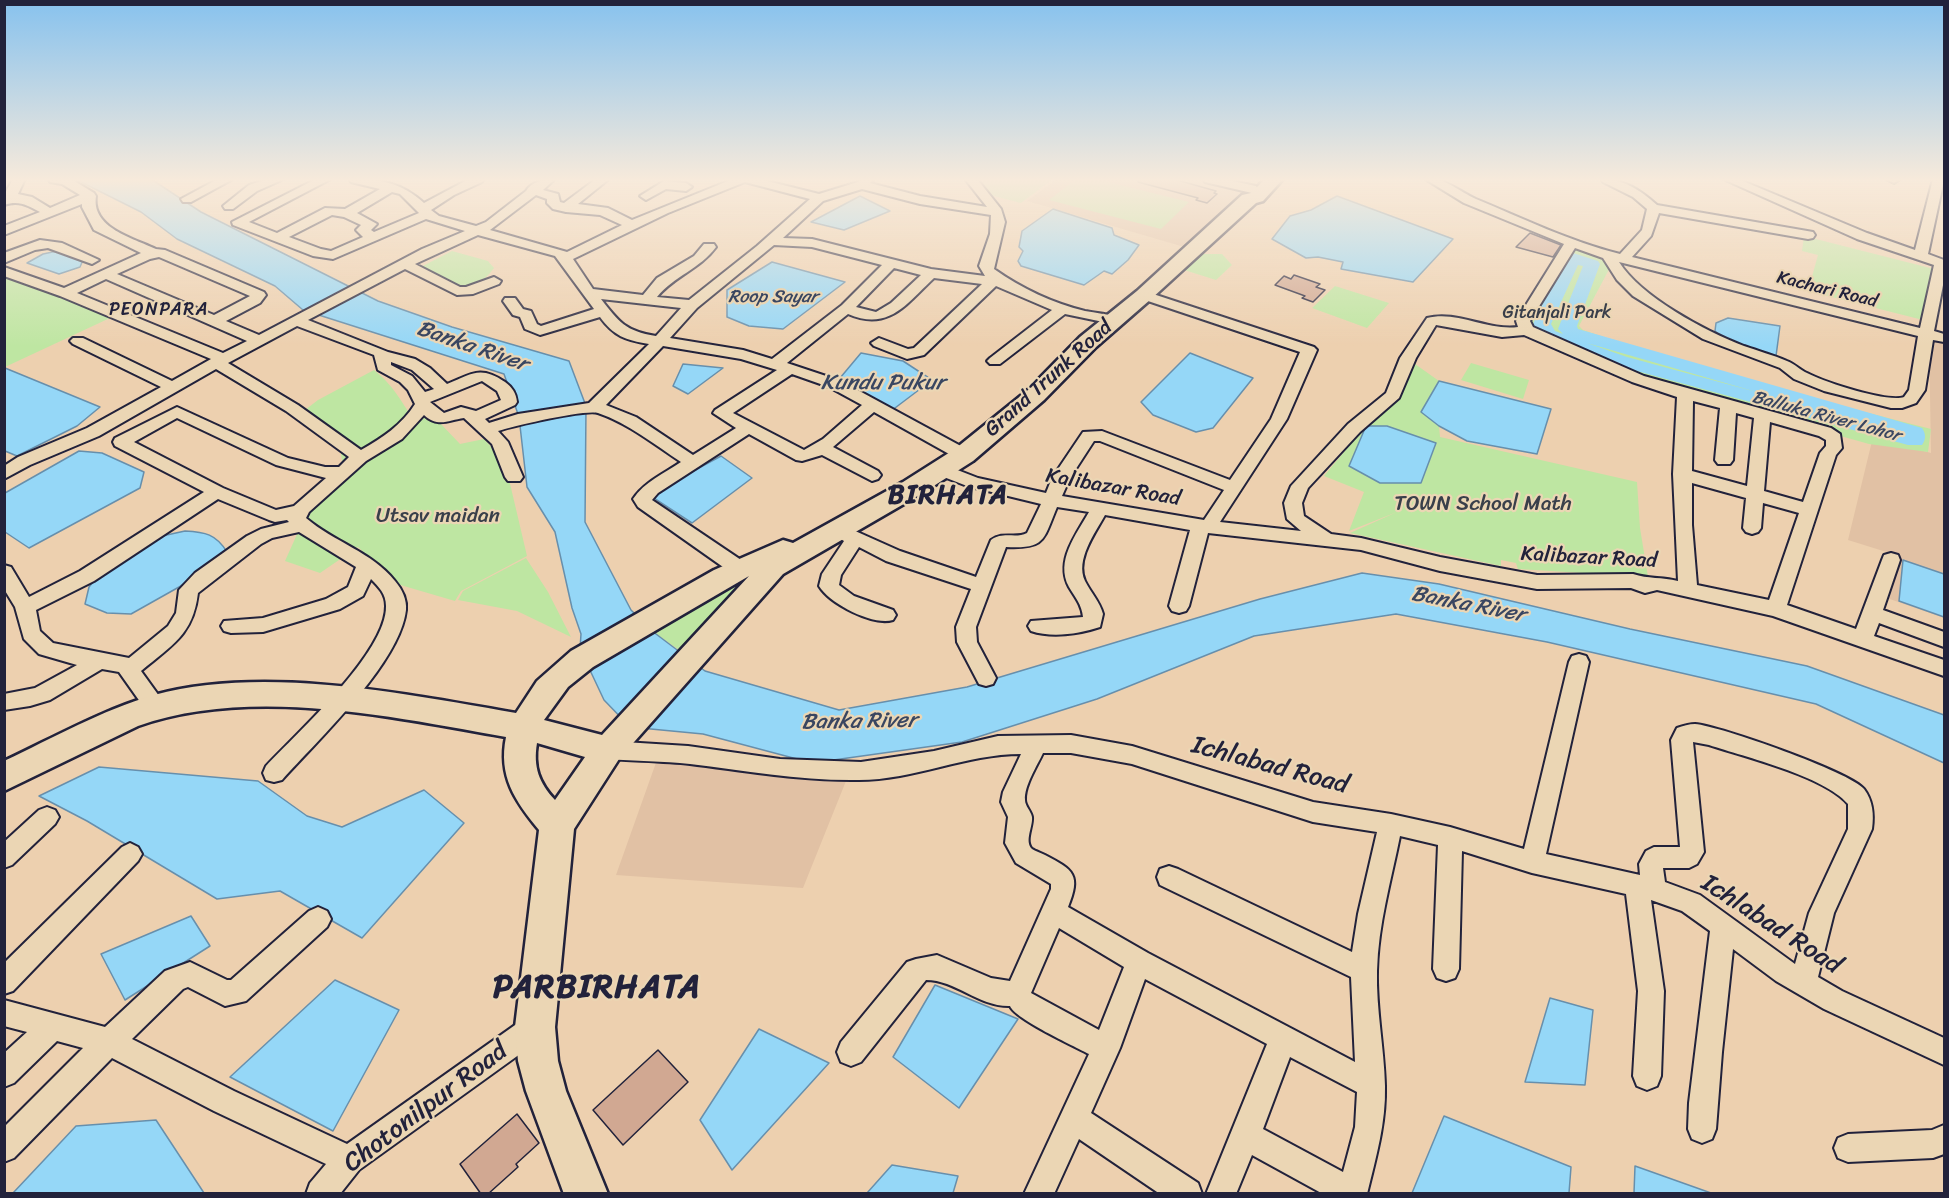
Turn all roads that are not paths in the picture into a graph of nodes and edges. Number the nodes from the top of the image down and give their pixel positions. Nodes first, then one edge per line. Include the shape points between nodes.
1 (115, 235) edge
2 (274, 235) edge
3 (283, 235) edge
4 (369, 235) edge
5 (380, 235) edge
6 (388, 235) edge
7 (468, 235) edge
8 (492, 235) edge
9 (614, 235) edge
10 (779, 235) edge
11 (997, 235) edge
12 (1206, 235) edge
13 (1554, 235) edge
14 (1646, 235) edge
15 (1859, 235) edge
16 (1925, 235) edge
17 (279, 237) junction
18 (373, 238) junction
19 (772, 241) junction
20 (1572, 242) junction
21 (709, 247) dead end
22 (153, 253) junction
23 (1616, 256) junction
24 (565, 257) junction
25 (1920, 257) junction
26 (4, 259) edge
27 (92, 260) dead end
28 (891, 263) junction
29 (1943, 263) edge
30 (405, 264) junction
31 (331, 265) dead end
32 (681, 270) junction
33 (4, 272) edge
34 (930, 273) junction
35 (105, 274) junction
36 (494, 281) dead end
37 (997, 281) junction
38 (719, 283) junction
39 (65, 293) junction
40 (588, 293) junction
41 (1144, 294) junction
42 (646, 300) junction
43 (510, 301) dead end
44 (692, 305) junction
45 (848, 308) junction
46 (602, 311) junction
47 (1066, 311) junction
48 (1113, 320) junction
49 (214, 321) junction
50 (297, 321) junction
51 (1526, 330) junction
52 (1926, 334) junction
53 (1944, 338) edge
54 (261, 340) junction
55 (78, 341) dead end
56 (658, 341) junction
57 (1088, 342) junction
58 (879, 343) dead end
59 (383, 356) junction
60 (995, 361) dead end
61 (219, 362) junction
62 (783, 366) junction
63 (174, 388) junction
64 (444, 391) junction
65 (1685, 394) junction
66 (421, 402) junction
67 (872, 405) junction
68 (1728, 406) junction
69 (591, 407) junction
70 (1762, 415) junction
71 (473, 418) junction
72 (747, 428) junction
73 (485, 430) junction
74 (820, 447) junction
75 (4, 455) edge
76 (964, 455) junction
77 (360, 457) junction
78 (1724, 460) dead end
79 (24, 461) junction
80 (694, 463) junction
81 (942, 470) junction
82 (344, 472) junction
83 (4, 474) edge
84 (1682, 474) junction
85 (872, 475) dead end
86 (514, 477) dead end
87 (1233, 487) junction
88 (217, 492) junction
89 (1756, 495) junction
90 (1052, 500) junction
91 (1100, 508) junction
92 (1810, 510) junction
93 (301, 518) junction
94 (1204, 526) junction
95 (1752, 528) dead end
96 (841, 535) junction
97 (1328, 540) junction
98 (1891, 560) dead end
99 (367, 564) junction
100 (740, 568) junction
101 (4, 572) edge
102 (982, 586) junction
103 (1688, 590) junction
104 (16, 599) edge
105 (1179, 606) dead end
106 (1776, 609) junction
107 (1872, 613) junction
108 (886, 615) dead end
109 (231, 626) dead end
110 (1038, 626) dead end
111 (1863, 639) junction
112 (1944, 640) edge
113 (99, 661) junction
114 (1579, 662) dead end
115 (1944, 668) edge
116 (129, 670) junction
117 (986, 678) dead end
118 (341, 699) junction
119 (4, 702) edge
120 (156, 707) junction
121 (524, 727) junction
122 (616, 740) junction
123 (1037, 743) junction
124 (274, 773) dead end
125 (4, 777) edge
126 (47, 817) dead end
127 (1391, 824) junction
128 (557, 826) junction
129 (1450, 837) junction
130 (130, 854) dead end
131 (4, 858) edge
132 (1532, 862) junction
133 (1169, 877) dead end
134 (1645, 887) junction
135 (1054, 913) junction
136 (318, 919) dead end
137 (1723, 925) junction
138 (1139, 962) junction
139 (1446, 969) dead end
140 (1364, 970) junction
141 (4, 982) edge
142 (1804, 983) junction
143 (1018, 993) junction
144 (4, 1012) edge
145 (54, 1025) junction
146 (535, 1028) junction
147 (1282, 1039) junction
148 (109, 1042) junction
149 (1106, 1048) junction
150 (851, 1052) dead end
151 (1944, 1052) edge
152 (4, 1072) edge
153 (1647, 1076) dead end
154 (1371, 1085) junction
155 (1073, 1118) junction
156 (1702, 1129) dead end
157 (1246, 1136) junction
158 (1944, 1139) edge
159 (4, 1148) edge
160 (1848, 1148) dead end
161 (349, 1160) junction
162 (1352, 1193) edge
163 (321, 1194) edge
164 (586, 1194) edge
165 (1039, 1194) edge
166 (1187, 1194) edge
167 (1221, 1194) edge

1 - 22 street
2 - 17 street
3 - 17 street
4 - 18 street
5 - 18 street
6 - 31 street
7 - 30 street
8 - 24 street
9 - 24 street
10 - 19 street
11 - 37 street via 986,266
12 - 41 highway, Grand Trunk Road
13 - 20 street, Kachari Road
14 - 23 street
15 - 25 street
16 - 25 street
17 - 18 street via 333,255
19 - 28 street via 812,243
19 - 38 street
20 - 23 street, Kachari Road
20 - 51 street via 1523,321
21 - 32 street
22 - 35 street
22 - 49 street via 166,254 259,295
23 - 52 street, Kachari Road
23 - 52 street via 1622,277 1638,293 1707,336 1785,365 1830,388 1865,397 1890,403 1910,400 1917,390
24 - 40 street
25 - 29 street
26 - 27 street via 47,242
28 - 34 street
28 - 45 street
29 - 52 street
30 - 36 street via 457,291
30 - 50 street
32 - 38 street
32 - 42 street via 662,281
33 - 39 street
34 - 37 street
34 - 45 street via 879,316
35 - 39 street
35 - 49 street
37 - 47 street
37 - 58 street via 919,352 907,354
38 - 44 street
39 - 61 street
40 - 42 street
40 - 46 street
41 - 48 highway, Grand Trunk Road
41 - 87 street via 1310,350 1279,420
42 - 44 street
43 - 46 street via 516,311 526,314 530,326 540,331
44 - 56 street
45 - 62 street
46 - 56 street via 616,328
47 - 48 street
47 - 57 street via 1087,330
47 - 60 street
48 - 57 highway, Grand Trunk Road
49 - 54 street
50 - 54 street
50 - 59 street
51 - 65 street via 1638,380
51 - 97 street via 1512,334 1447,320 1431,321 1408,358 1393,395 1354,428 1300,486 1293,503 1296,519
52 - 53 street, Kachari Road
54 - 61 street
55 - 63 street
56 - 62 street
56 - 69 street via 636,367
57 - 76 highway, Grand Trunk Road via 1036,395
59 - 64 street via 409,361
59 - 66 street via 383,367 415,388
61 - 63 street
61 - 77 street
62 - 67 street via 835,384
62 - 72 street via 720,411
63 - 79 street via 93,432
64 - 66 street
64 - 71 street via 480,376 508,394 507,404
65 - 68 street
65 - 84 street
66 - 71 street via 441,419 461,412
66 - 77 street via 409,424 376,450
67 - 74 street
67 - 76 street
68 - 70 street
68 - 78 street
69 - 73 street via 519,419
69 - 80 street via 630,421
70 - 89 street
70 - 92 street via 1834,438
71 - 73 street
72 - 74 street via 802,456
72 - 80 street
73 - 86 street via 504,448
74 - 85 street
75 - 79 street
76 - 81 highway, Grand Trunk Road
77 - 82 street
79 - 83 street
80 - 100 street via 642,499
81 - 90 street, Kalibazar Road via 973,482
81 - 96 highway, Grand Trunk Road
82 - 88 street via 329,474 287,464 177,412 121,442
82 - 93 street
84 - 89 street
84 - 103 street
87 - 90 street via 1095,434 1074,456
87 - 94 street
88 - 93 street via 275,516
88 - 104 street via 87,576
89 - 92 street
89 - 95 street
90 - 91 street, Kalibazar Road
90 - 102 street via 1032,541 1000,542
91 - 94 street, Kalibazar Road
91 - 110 street via 1072,565 1077,586 1094,615 1093,622
92 - 106 street
93 - 99 street via 310,534
93 - 116 street via 254,540 202,578 189,590 186,614 175,631
94 - 97 street, Kalibazar Road
94 - 105 street
96 - 100 highway via 798,543
96 - 102 street
96 - 108 street via 829,586 835,595 850,603
96 - 122 highway, Grand Trunk Road via 773,567
97 - 103 street, Kalibazar Road via 1537,582 1633,581
98 - 107 street
99 - 109 street via 356,591 333,604 263,626
99 - 118 street via 395,597 395,614 371,662
100 - 121 highway via 581,660 555,681
101 - 104 street
102 - 117 street via 966,627 967,642
103 - 106 street, Kalibazar Road
104 - 113 street via 31,634 46,650
106 - 111 street, Kalibazar Road
107 - 111 street
107 - 112 street
111 - 115 street, Kalibazar Road
113 - 116 street via 126,665
113 - 119 street via 41,694
114 - 132 street
116 - 120 street
118 - 120 highway via 220,696
118 - 121 highway
118 - 124 street
120 - 125 highway via 93,732
121 - 122 highway
121 - 128 highway via 520,750 523,780
122 - 123 street, Ichlabad Road via 780,768 861,771 998,745
122 - 128 highway
123 - 127 street, Ichlabad Road via 1071,744 1132,755 1313,812
123 - 135 street via 1014,792 1013,802 1020,817 1017,843 1024,856 1063,880
126 - 131 street
127 - 129 street, Ichlabad Road
127 - 140 street
128 - 146 highway
129 - 132 street, Ichlabad Road
129 - 139 street
130 - 141 street
132 - 134 street, Ichlabad Road
133 - 140 street
134 - 137 street, Ichlabad Road via 1691,903
134 - 142 street via 1654,858 1689,857 1692,852 1682,740 1685,734 1710,736 1808,770 1853,792 1862,814 1859,830 1812,940
134 - 153 street via 1651,991
135 - 138 street
135 - 143 street
136 - 148 street via 237,992 225,993 197,976 182,975
137 - 142 street, Ichlabad Road
137 - 156 street via 1705,1070
138 - 147 street
138 - 149 street
140 - 154 street
142 - 151 street, Ichlabad Road
143 - 149 street via 1021,1002 1032,1009
143 - 150 street via 1000,993 925,966 916,971
144 - 145 street
145 - 148 street
145 - 152 street
146 - 161 street, Chotonilpur Road
146 - 164 highway via 546,1091
147 - 154 street
147 - 157 street
148 - 159 street
148 - 161 street
149 - 155 street
154 - 162 street via 1369,1127
155 - 165 street
155 - 166 street
157 - 162 street
157 - 167 street
158 - 160 street via 1918,1146
161 - 163 street, Chotonilpur Road

